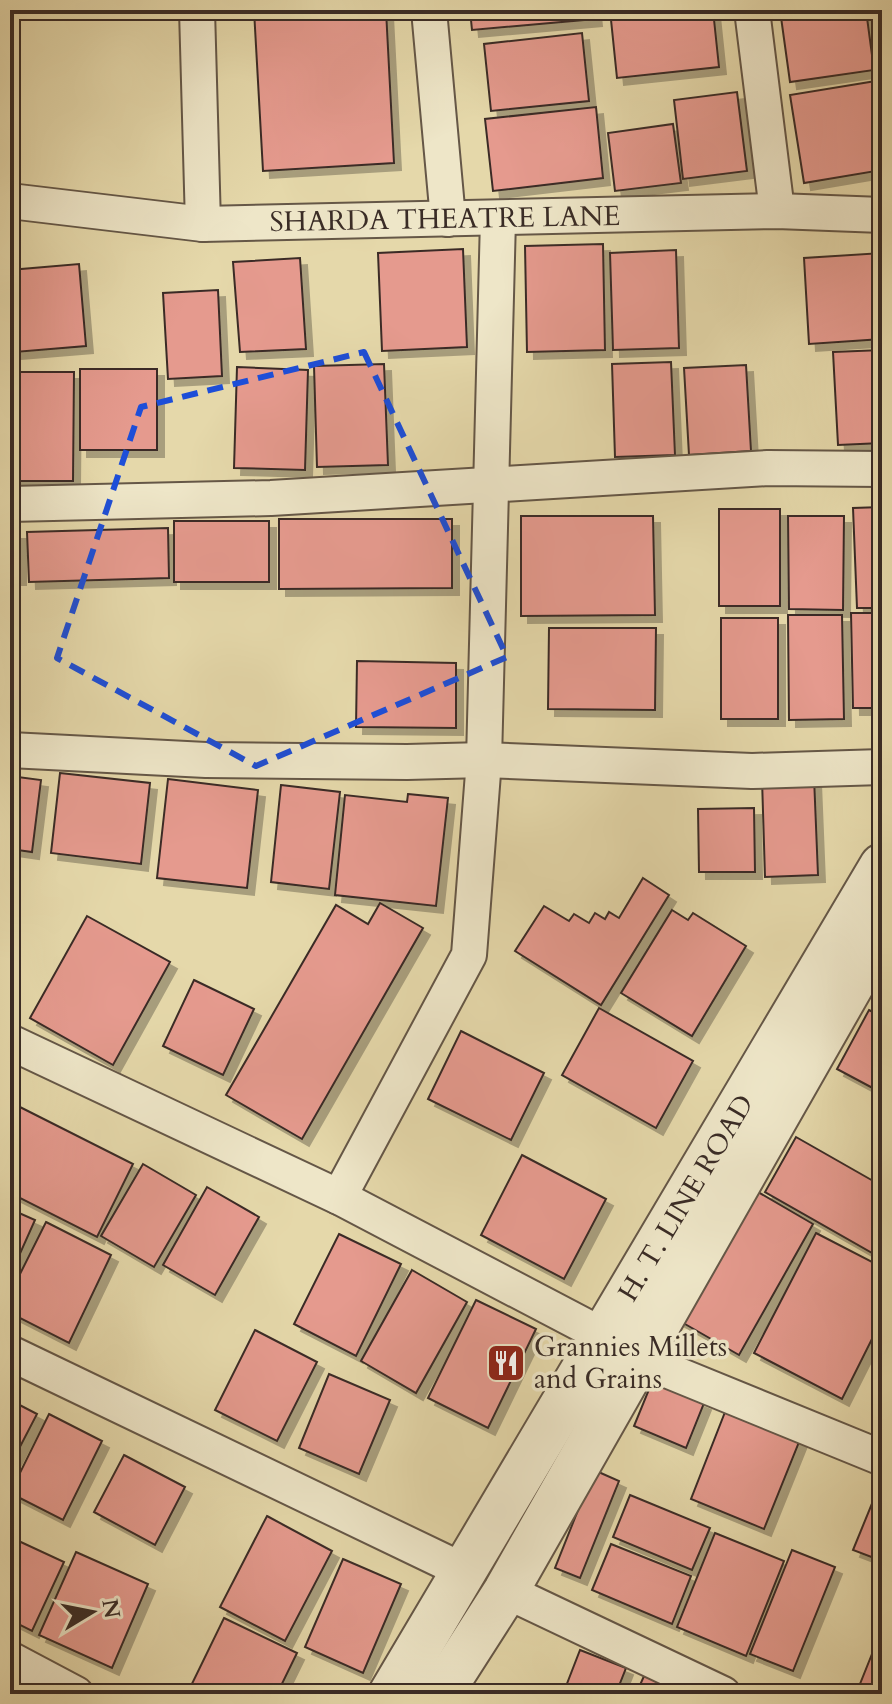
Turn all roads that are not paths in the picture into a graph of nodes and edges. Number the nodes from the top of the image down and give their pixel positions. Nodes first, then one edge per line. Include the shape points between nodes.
1 (197, 10) edge
2 (429, 10) edge
3 (752, 10) edge
4 (10, 201) edge
5 (777, 211) junction
6 (882, 215) edge
7 (448, 219) junction
8 (498, 219) junction
9 (203, 224) junction
10 (882, 469) edge
11 (492, 486) junction
12 (10, 504) edge
13 (10, 750) edge
14 (484, 760) junction
15 (882, 767) edge
16 (882, 866) edge
17 (882, 931) edge
18 (10, 1042) edge
19 (339, 1197) junction
20 (620, 1347) junction
21 (10, 1353) edge
22 (882, 1458) edge
23 (466, 1572) junction
24 (506, 1591) junction
25 (10, 1659) edge
26 (76, 1694) edge
27 (391, 1694) edge
28 (440, 1694) edge
29 (723, 1694) edge

1 - 9 street
2 - 7 street
3 - 5 street
4 - 9 street, SHARDA THEATRE LANE
5 - 6 street, SHARDA THEATRE LANE
5 - 8 street, SHARDA THEATRE LANE
7 - 8 street, SHARDA THEATRE LANE
7 - 9 street, SHARDA THEATRE LANE
8 - 11 street
10 - 11 street via 768,468
11 - 12 street
11 - 14 street
13 - 14 street via 206,760
14 - 15 street via 752,771
14 - 19 street via 469,955
16 - 20 street, H. T. LINE ROAD
17 - 20 street, H. T. LINE ROAD
18 - 19 street
19 - 20 street
20 - 22 street
20 - 23 street, H. T. LINE ROAD
20 - 24 street, H. T. LINE ROAD
21 - 23 street
23 - 27 street, H. T. LINE ROAD
24 - 28 street, H. T. LINE ROAD
24 - 29 street
25 - 26 street

